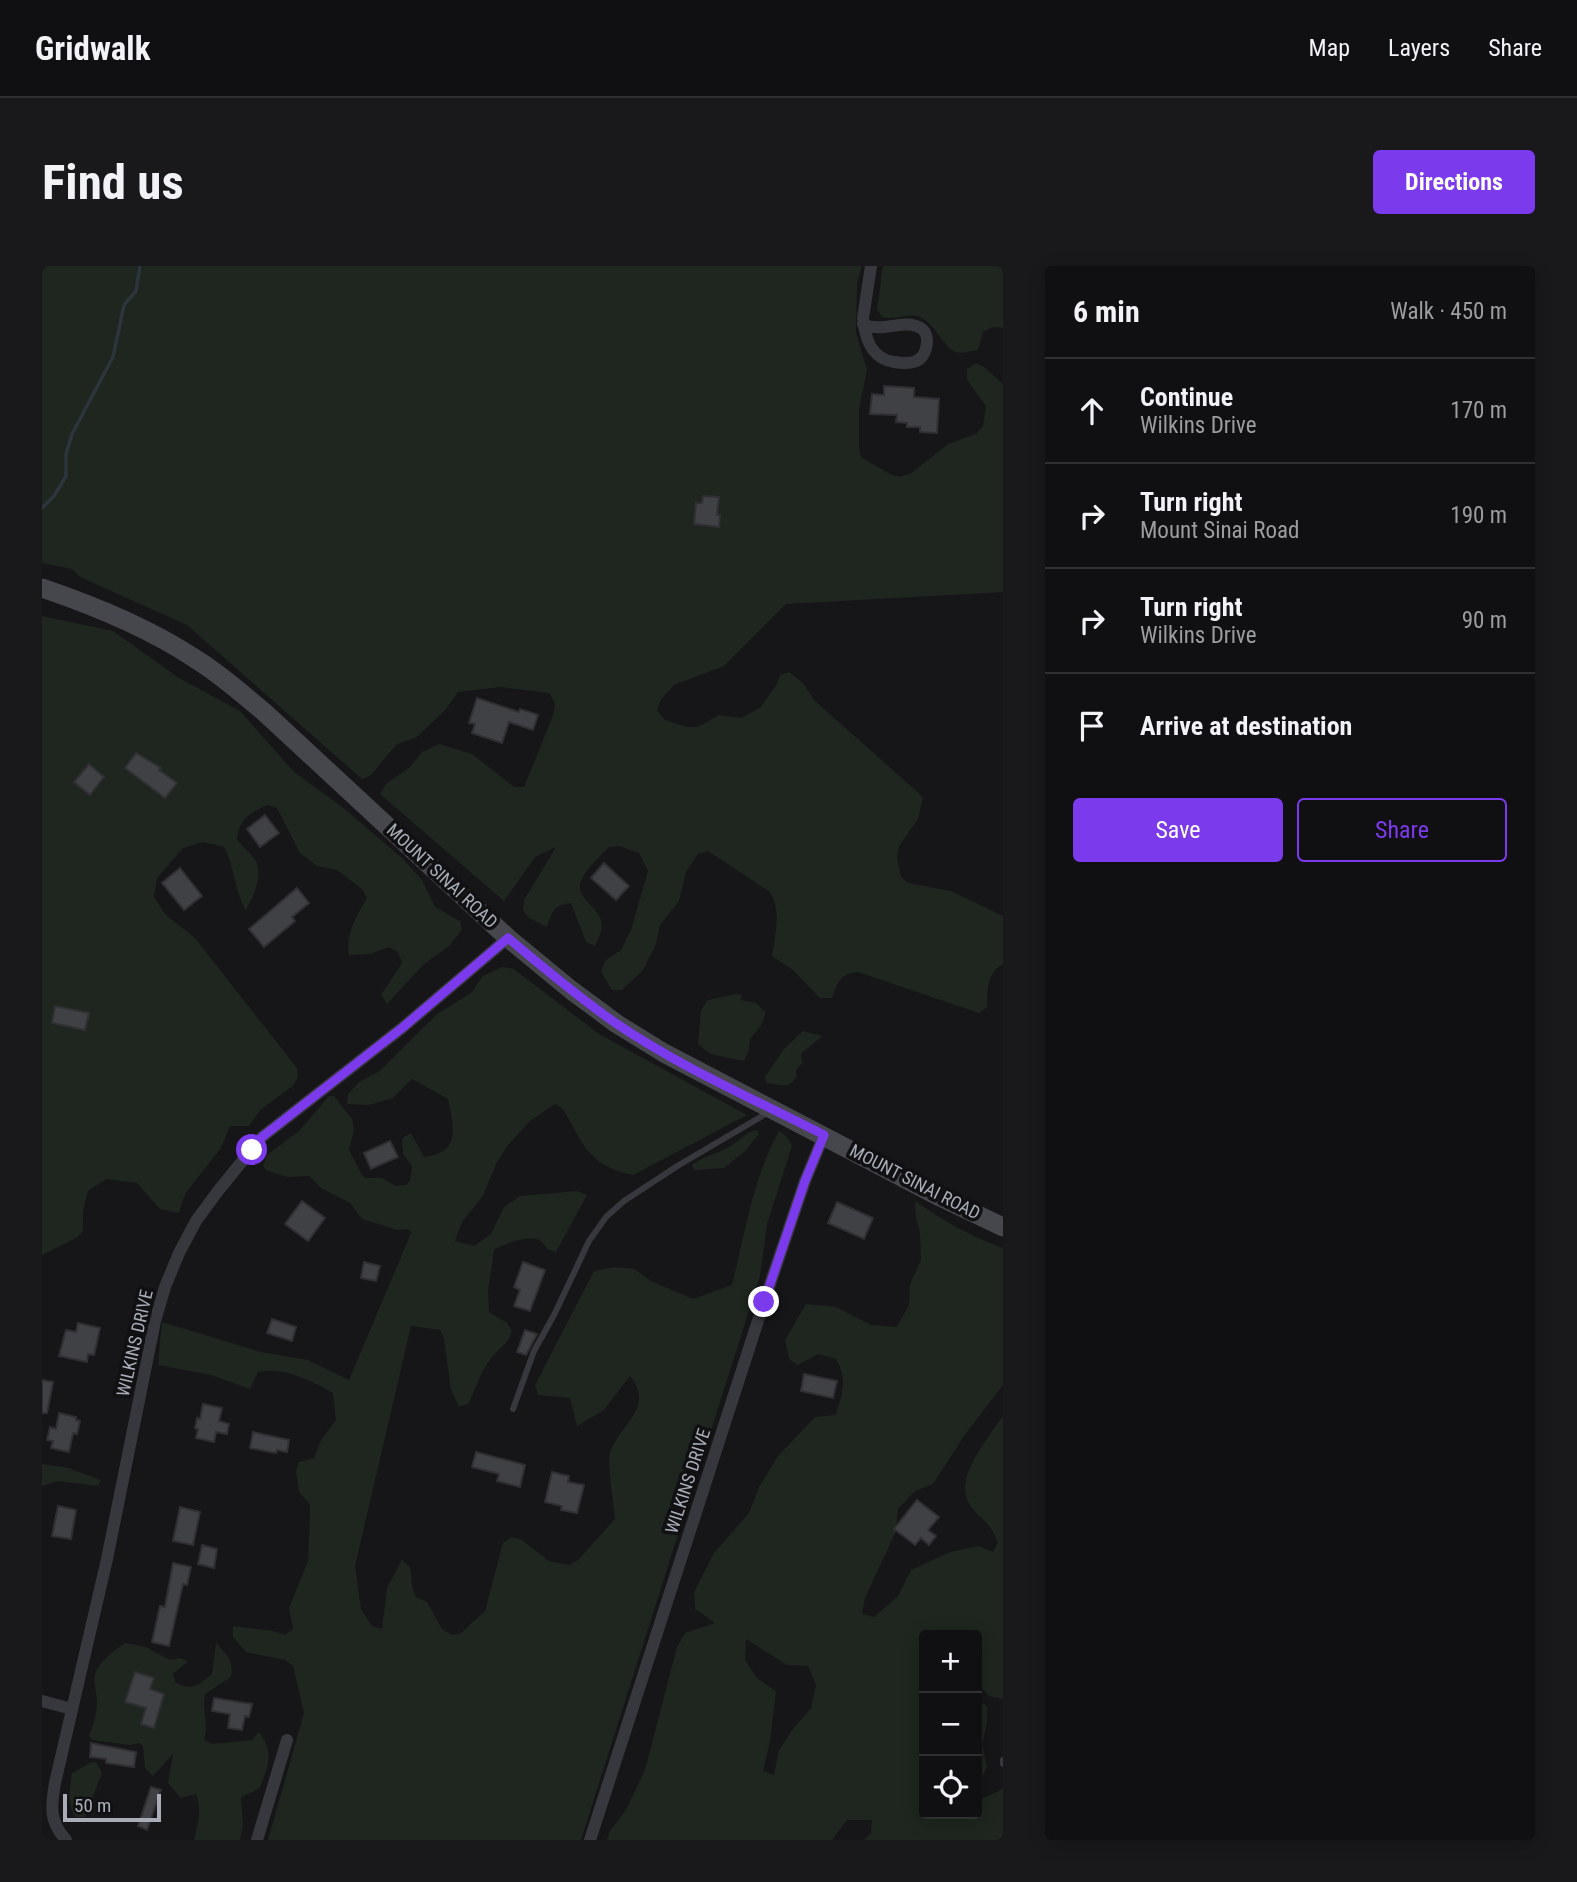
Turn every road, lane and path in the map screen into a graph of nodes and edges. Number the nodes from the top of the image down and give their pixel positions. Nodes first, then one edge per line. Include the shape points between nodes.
1 (871, 266) edge
2 (863, 324) junction
3 (42, 588) edge
4 (508, 938) junction
5 (773, 1109) junction
6 (824, 1135) junction
7 (1003, 1227) edge
8 (513, 1409) dead end
9 (42, 1701) edge
10 (72, 1709) junction
11 (287, 1740) dead end
12 (47, 1808) edge
13 (66, 1840) edge
14 (257, 1840) edge
15 (590, 1840) edge

1 - 2 street
2 - 2 street via 873,353 882,359 902,363 923,356 927,335 921,328
3 - 4 street, MOUNT SINAI ROAD via 159,636 225,680
4 - 5 street, MOUNT SINAI ROAD via 617,1024
4 - 10 street, WILKINS DRIVE via 262,1137 196,1221 165,1287 155,1321
5 - 6 street, MOUNT SINAI ROAD
5 - 8 lane via 679,1165 606,1217 589,1241 534,1352
6 - 7 street, MOUNT SINAI ROAD
6 - 15 street, WILKINS DRIVE via 768,1290
9 - 10 street
10 - 12 street, WILKINS DRIVE
11 - 14 street
12 - 13 street, WILKINS DRIVE

